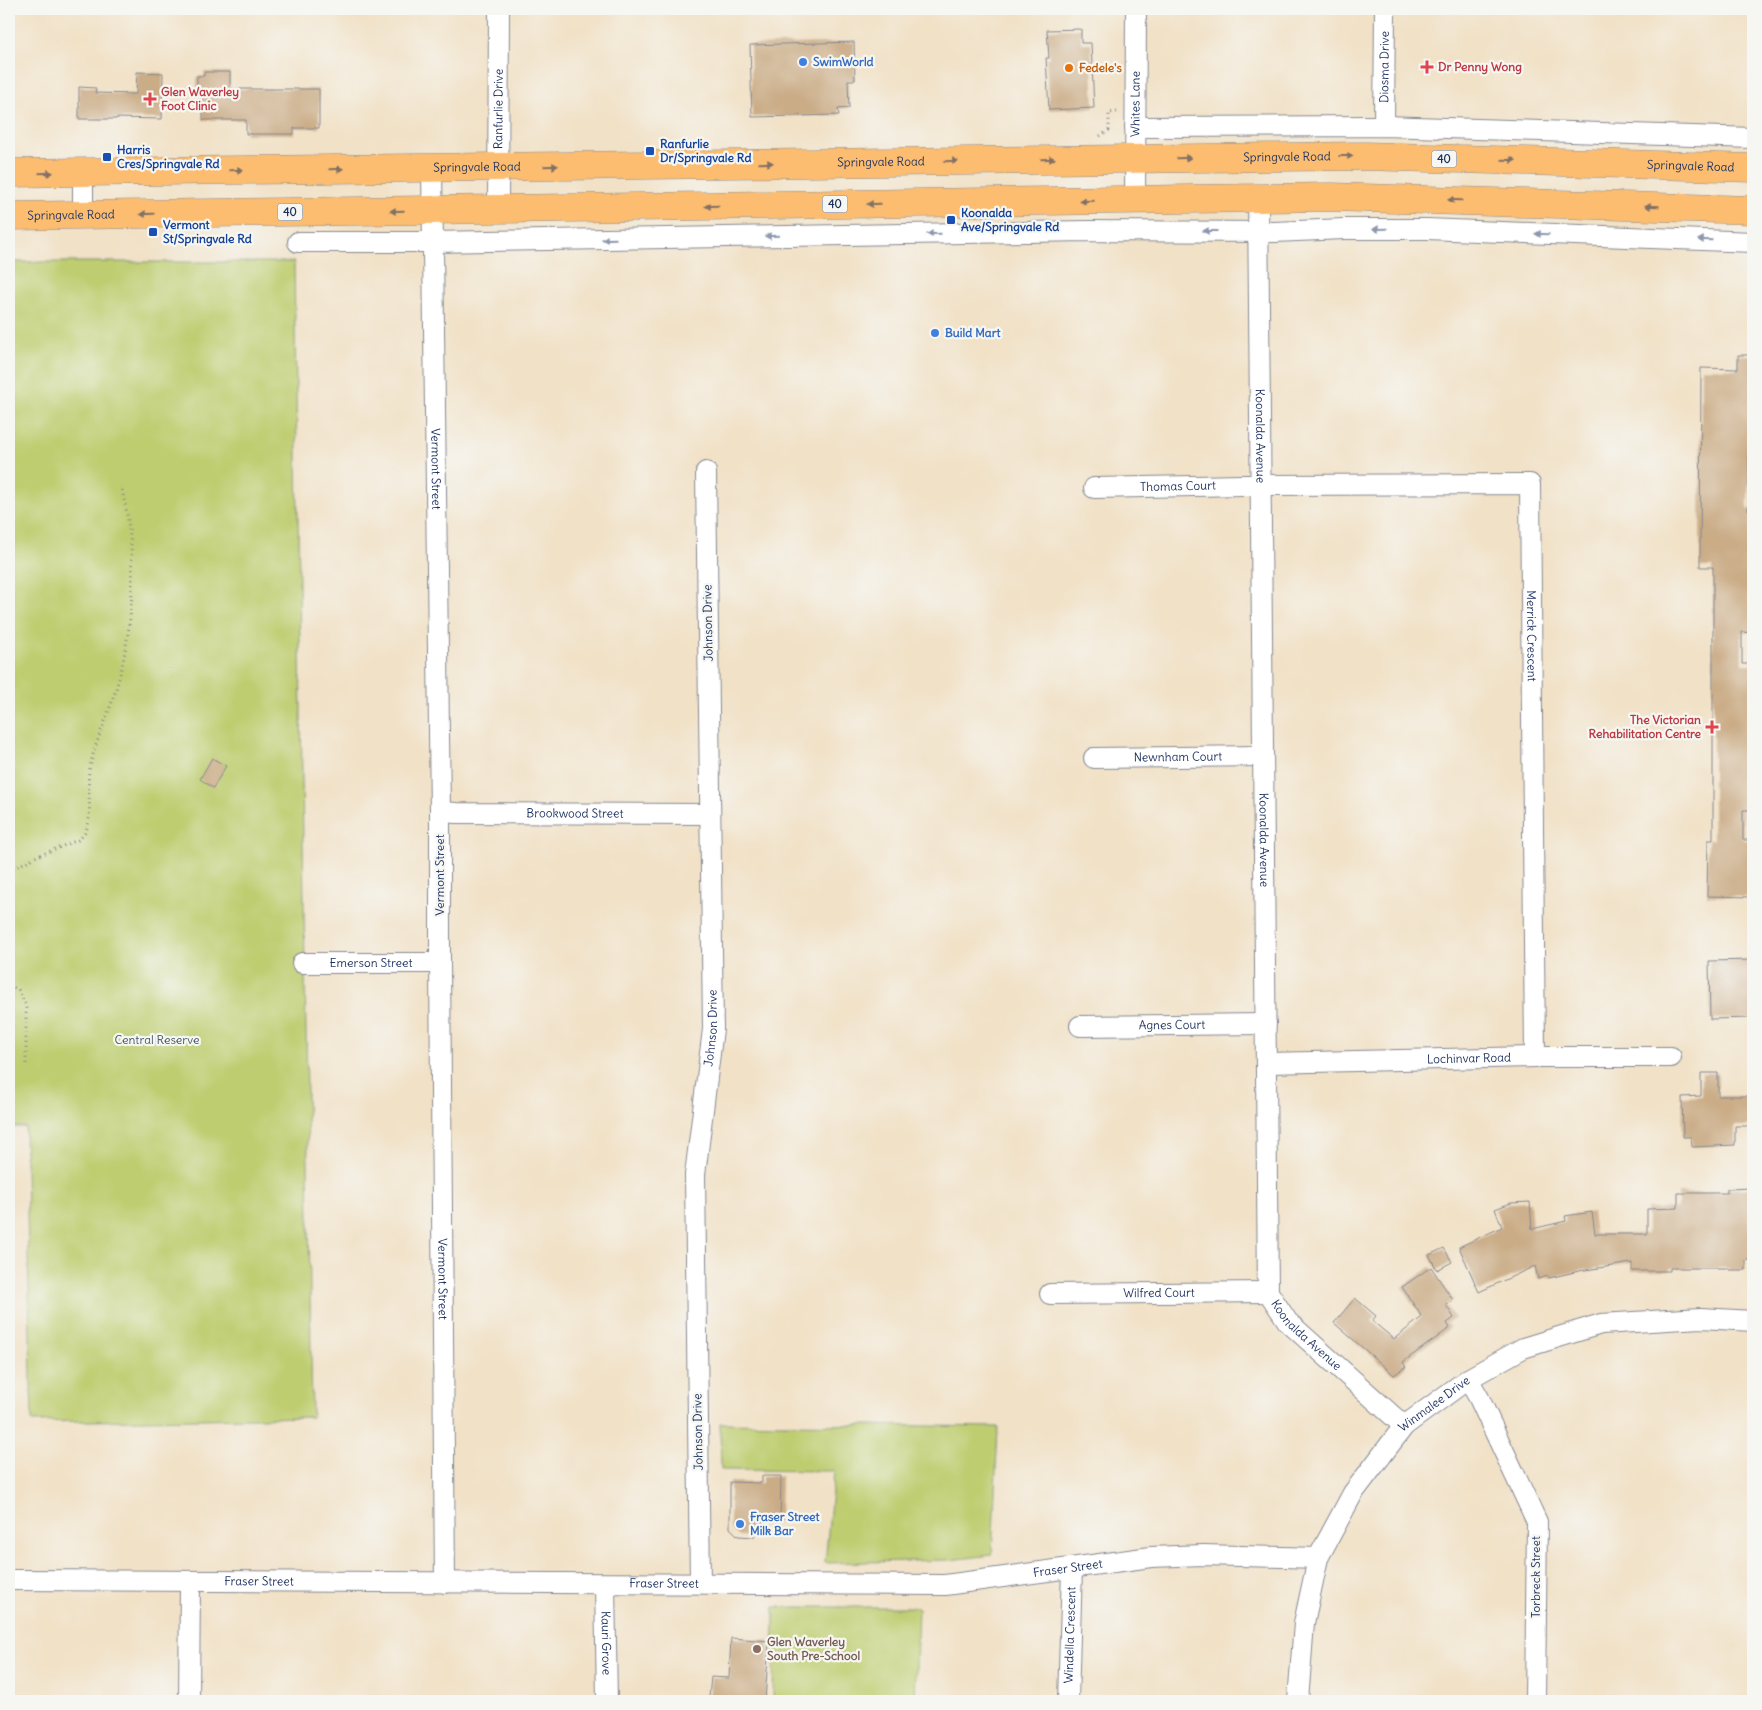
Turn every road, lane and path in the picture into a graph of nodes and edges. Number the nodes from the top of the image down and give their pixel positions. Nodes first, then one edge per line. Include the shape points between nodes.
1 (499, 9) edge
2 (1136, 9) edge
3 (1385, 9) edge
4 (1384, 126) junction
5 (1135, 127) junction
6 (1753, 138) edge
7 (1135, 158) junction
8 (498, 166) junction
9 (432, 167) junction
10 (1753, 168) edge
11 (83, 172) junction
12 (9, 173) edge
13 (1258, 198) junction
14 (1135, 200) junction
15 (498, 209) junction
16 (432, 210) junction
17 (1753, 210) edge
18 (82, 215) junction
19 (9, 216) edge
20 (1258, 232) junction
21 (298, 242) dead end
22 (433, 242) junction
23 (1753, 242) edge
24 (706, 472) dead end
25 (1260, 485) junction
26 (121, 486) dead end
27 (1094, 488) dead end
28 (1262, 756) junction
29 (1094, 758) dead end
30 (440, 812) junction
31 (710, 814) junction
32 (9, 871) edge
33 (302, 963) dead end
34 (440, 963) junction
35 (9, 986) edge
36 (1266, 1024) junction
37 (1080, 1026) dead end
38 (1535, 1057) junction
39 (1671, 1057) dead end
40 (1266, 1063) junction
41 (26, 1066) dead end
42 (1268, 1292) junction
43 (1050, 1294) dead end
44 (1753, 1321) edge
45 (1468, 1379) junction
46 (1404, 1426) junction
47 (1318, 1558) junction
48 (1072, 1569) junction
49 (9, 1580) edge
50 (190, 1581) junction
51 (445, 1583) junction
52 (700, 1583) junction
53 (605, 1584) junction
54 (189, 1701) edge
55 (607, 1701) edge
56 (1068, 1701) edge
57 (1298, 1701) edge
58 (1535, 1701) edge

1 - 8 street, Ranfurlie Drive
2 - 5 street, Whites Lane
3 - 4 street, Diosma Drive
4 - 5 street
4 - 6 street
5 - 7 street, Whites Lane
8 -> 7 highway, Springvale Road / 40
7 -> 10 highway, Springvale Road / 40 via 1374,156
7 - 14 street, Whites Lane
8 - 9 highway, Springvale Road / 40
8 - 15 street, Ranfurlie Drive
11 -> 9 highway, Springvale Road / 40
9 - 16 street, Vermont Street
12 -> 11 highway, Springvale Road / 40
11 - 18 street
13 - 14 highway, Springvale Road / 40
17 -> 13 highway, Springvale Road / 40 via 1390,198
13 - 20 street, Koonalda Avenue
14 -> 15 highway, Springvale Road / 40
15 - 16 highway, Springvale Road / 40
16 -> 18 highway, Springvale Road / 40
16 - 22 street, Vermont Street
18 - 19 highway, Springvale Road / 40
20 -> 22 street via 1088,231
23 -> 20 street via 1427,229
20 - 25 street, Koonalda Avenue
21 - 22 street
22 - 30 street, Vermont Street
24 - 31 street, Johnson Drive
25 - 27 street, Thomas Court
25 - 28 street, Koonalda Avenue
25 - 38 street, Merrick Crescent via 1530,484
26 - 32 path via 132,549 132,593 122,667 98,735 89,772 88,828 78,840
28 - 29 street, Newnham Court
28 - 36 street, Koonalda Avenue
30 - 31 street, Brookwood Street
30 - 34 street, Vermont Street
31 - 52 street, Johnson Drive via 713,1029 695,1175
33 - 34 street, Emerson Street
34 - 51 street, Vermont Street
35 - 41 path via 18,989 26,1006
36 - 37 street, Agnes Court
36 - 40 street, Koonalda Avenue
38 - 39 street, Lochinvar Road
38 - 40 street, Lochinvar Road
40 - 42 street, Koonalda Avenue
42 - 43 street, Wilfred Court
42 - 46 street, Koonalda Avenue via 1288,1322
44 - 45 street, Winmalee Drive via 1701,1318 1601,1324 1523,1348
45 - 46 street, Winmalee Drive
45 - 58 street, Torbreck Street via 1536,1522
46 - 47 street, Winmalee Drive via 1353,1493
47 - 48 street, Fraser Street via 1151,1557
47 - 57 street, Winmalee Drive via 1304,1623
48 - 52 street, Fraser Street via 945,1585
48 - 56 street, Windella Crescent
49 - 50 street, Fraser Street
50 - 51 street, Fraser Street
50 - 54 street
51 - 53 street, Fraser Street
52 - 53 street, Fraser Street
53 - 55 street, Kauri Grove

